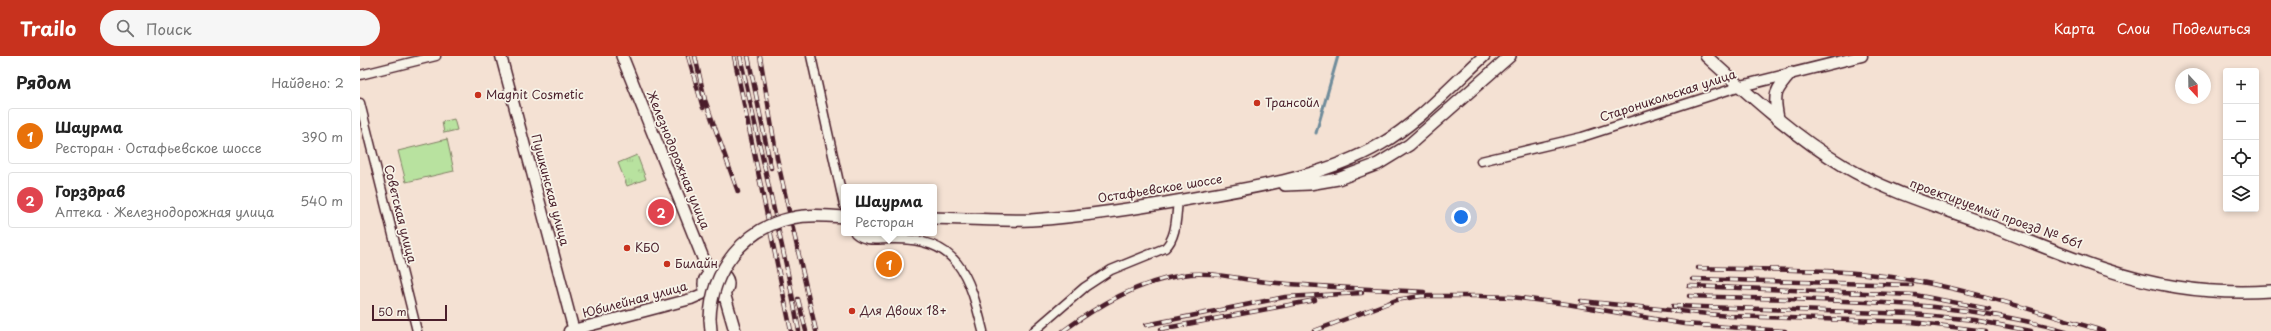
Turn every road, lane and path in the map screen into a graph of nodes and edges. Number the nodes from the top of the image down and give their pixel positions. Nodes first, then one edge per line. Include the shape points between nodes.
1 (436, 56) edge
2 (501, 56) edge
3 (622, 56) edge
4 (811, 56) edge
5 (1484, 56) edge
6 (1510, 56) edge
7 (1706, 56) edge
8 (1862, 56) edge
9 (1791, 73) junction
10 (360, 75) edge
11 (1742, 86) junction
12 (360, 104) edge
13 (1778, 118) junction
14 (1481, 161) dead end
15 (1271, 185) junction
16 (841, 191) edge
17 (1178, 201) junction
18 (841, 216) edge
19 (937, 218) edge
20 (858, 236) edge
21 (709, 274) junction
22 (707, 292) junction
23 (2271, 292) edge
24 (724, 293) junction
25 (417, 331) edge
26 (572, 331) edge
27 (711, 331) edge
28 (735, 331) edge
29 (983, 331) edge
30 (1034, 331) edge

1 - 10 street
2 - 26 street, Пушкинская улица
3 - 21 main road, Железнодорожная улица
4 - 16 street
5 - 15 main road, Остафьевское шоссе via 1414,120 1382,143 1345,161
6 - 15 main road, Остафьевское шоссе via 1409,145 1378,164 1338,179 1309,184
7 - 11 main road, проектируемый проезд № 661
8 - 9 street, Староникольская улица
9 - 11 street, Староникольская улица
9 - 13 main road via 1778,87 1775,95
11 - 13 main road, проектируемый проезд № 661
11 - 14 street, Староникольская улица via 1582,137
12 - 25 street, Советская улица
13 - 23 main road, проектируемый проезд № 661 via 1845,166 1891,188 1924,203 2111,271 2184,288 2234,293
15 - 17 main road, Остафьевское шоссе
17 - 19 main road, Остафьевское шоссе via 1054,218
17 - 30 street via 1170,244 1111,270 1085,286
18 - 27 main road, bridge via 792,218 772,224 754,234 732,256 720,275 714,292
20 - 29 street via 871,240 916,240 935,246 949,255 968,278
21 - 22 main road, Железнодорожная улица via 704,282
21 - 24 main road via 716,271 726,276 728,286
22 - 24 main road via 716,297
22 - 26 street, Юбилейная улица via 691,299
24 - 28 main road

